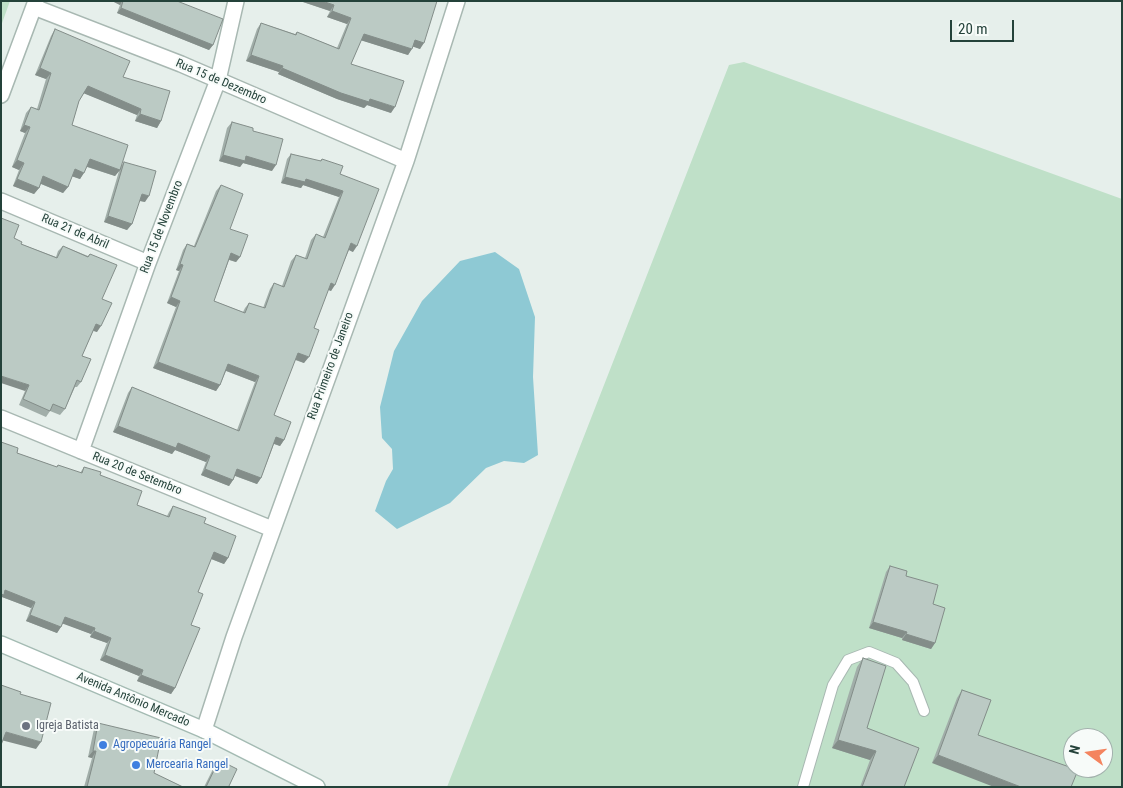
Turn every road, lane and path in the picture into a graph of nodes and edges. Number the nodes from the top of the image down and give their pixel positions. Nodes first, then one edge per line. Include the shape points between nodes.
1 (236, 1) edge
2 (457, 1) edge
3 (35, 4) edge
4 (218, 80) junction
5 (1, 95) edge
6 (406, 161) junction
7 (1, 201) edge
8 (148, 263) junction
9 (1, 418) edge
10 (82, 451) junction
11 (272, 529) junction
12 (1, 644) edge
13 (924, 711) dead end
14 (204, 730) junction
15 (317, 787) edge
16 (803, 787) edge

1 - 4 street, Rua 15 de Novembro
2 - 6 street, Rua Primeiro de Janeiro
3 - 4 street, Rua 15 de Dezembro
3 - 5 street
4 - 6 street, Rua 15 de Dezembro
4 - 8 street, Rua 15 de Novembro
6 - 11 street, Rua Primeiro de Janeiro
7 - 8 street, Rua 21 de Abril
8 - 10 street, Rua 15 de Novembro
9 - 10 street, Rua 20 de Setembro
10 - 11 street, Rua 20 de Setembro
11 - 14 street, Rua Primeiro de Janeiro
12 - 14 street, Avenida Antônio Mercado
13 - 16 lane via 912,682 896,663 869,652 848,660 833,685
14 - 15 street, Avenida Antônio Mercado

